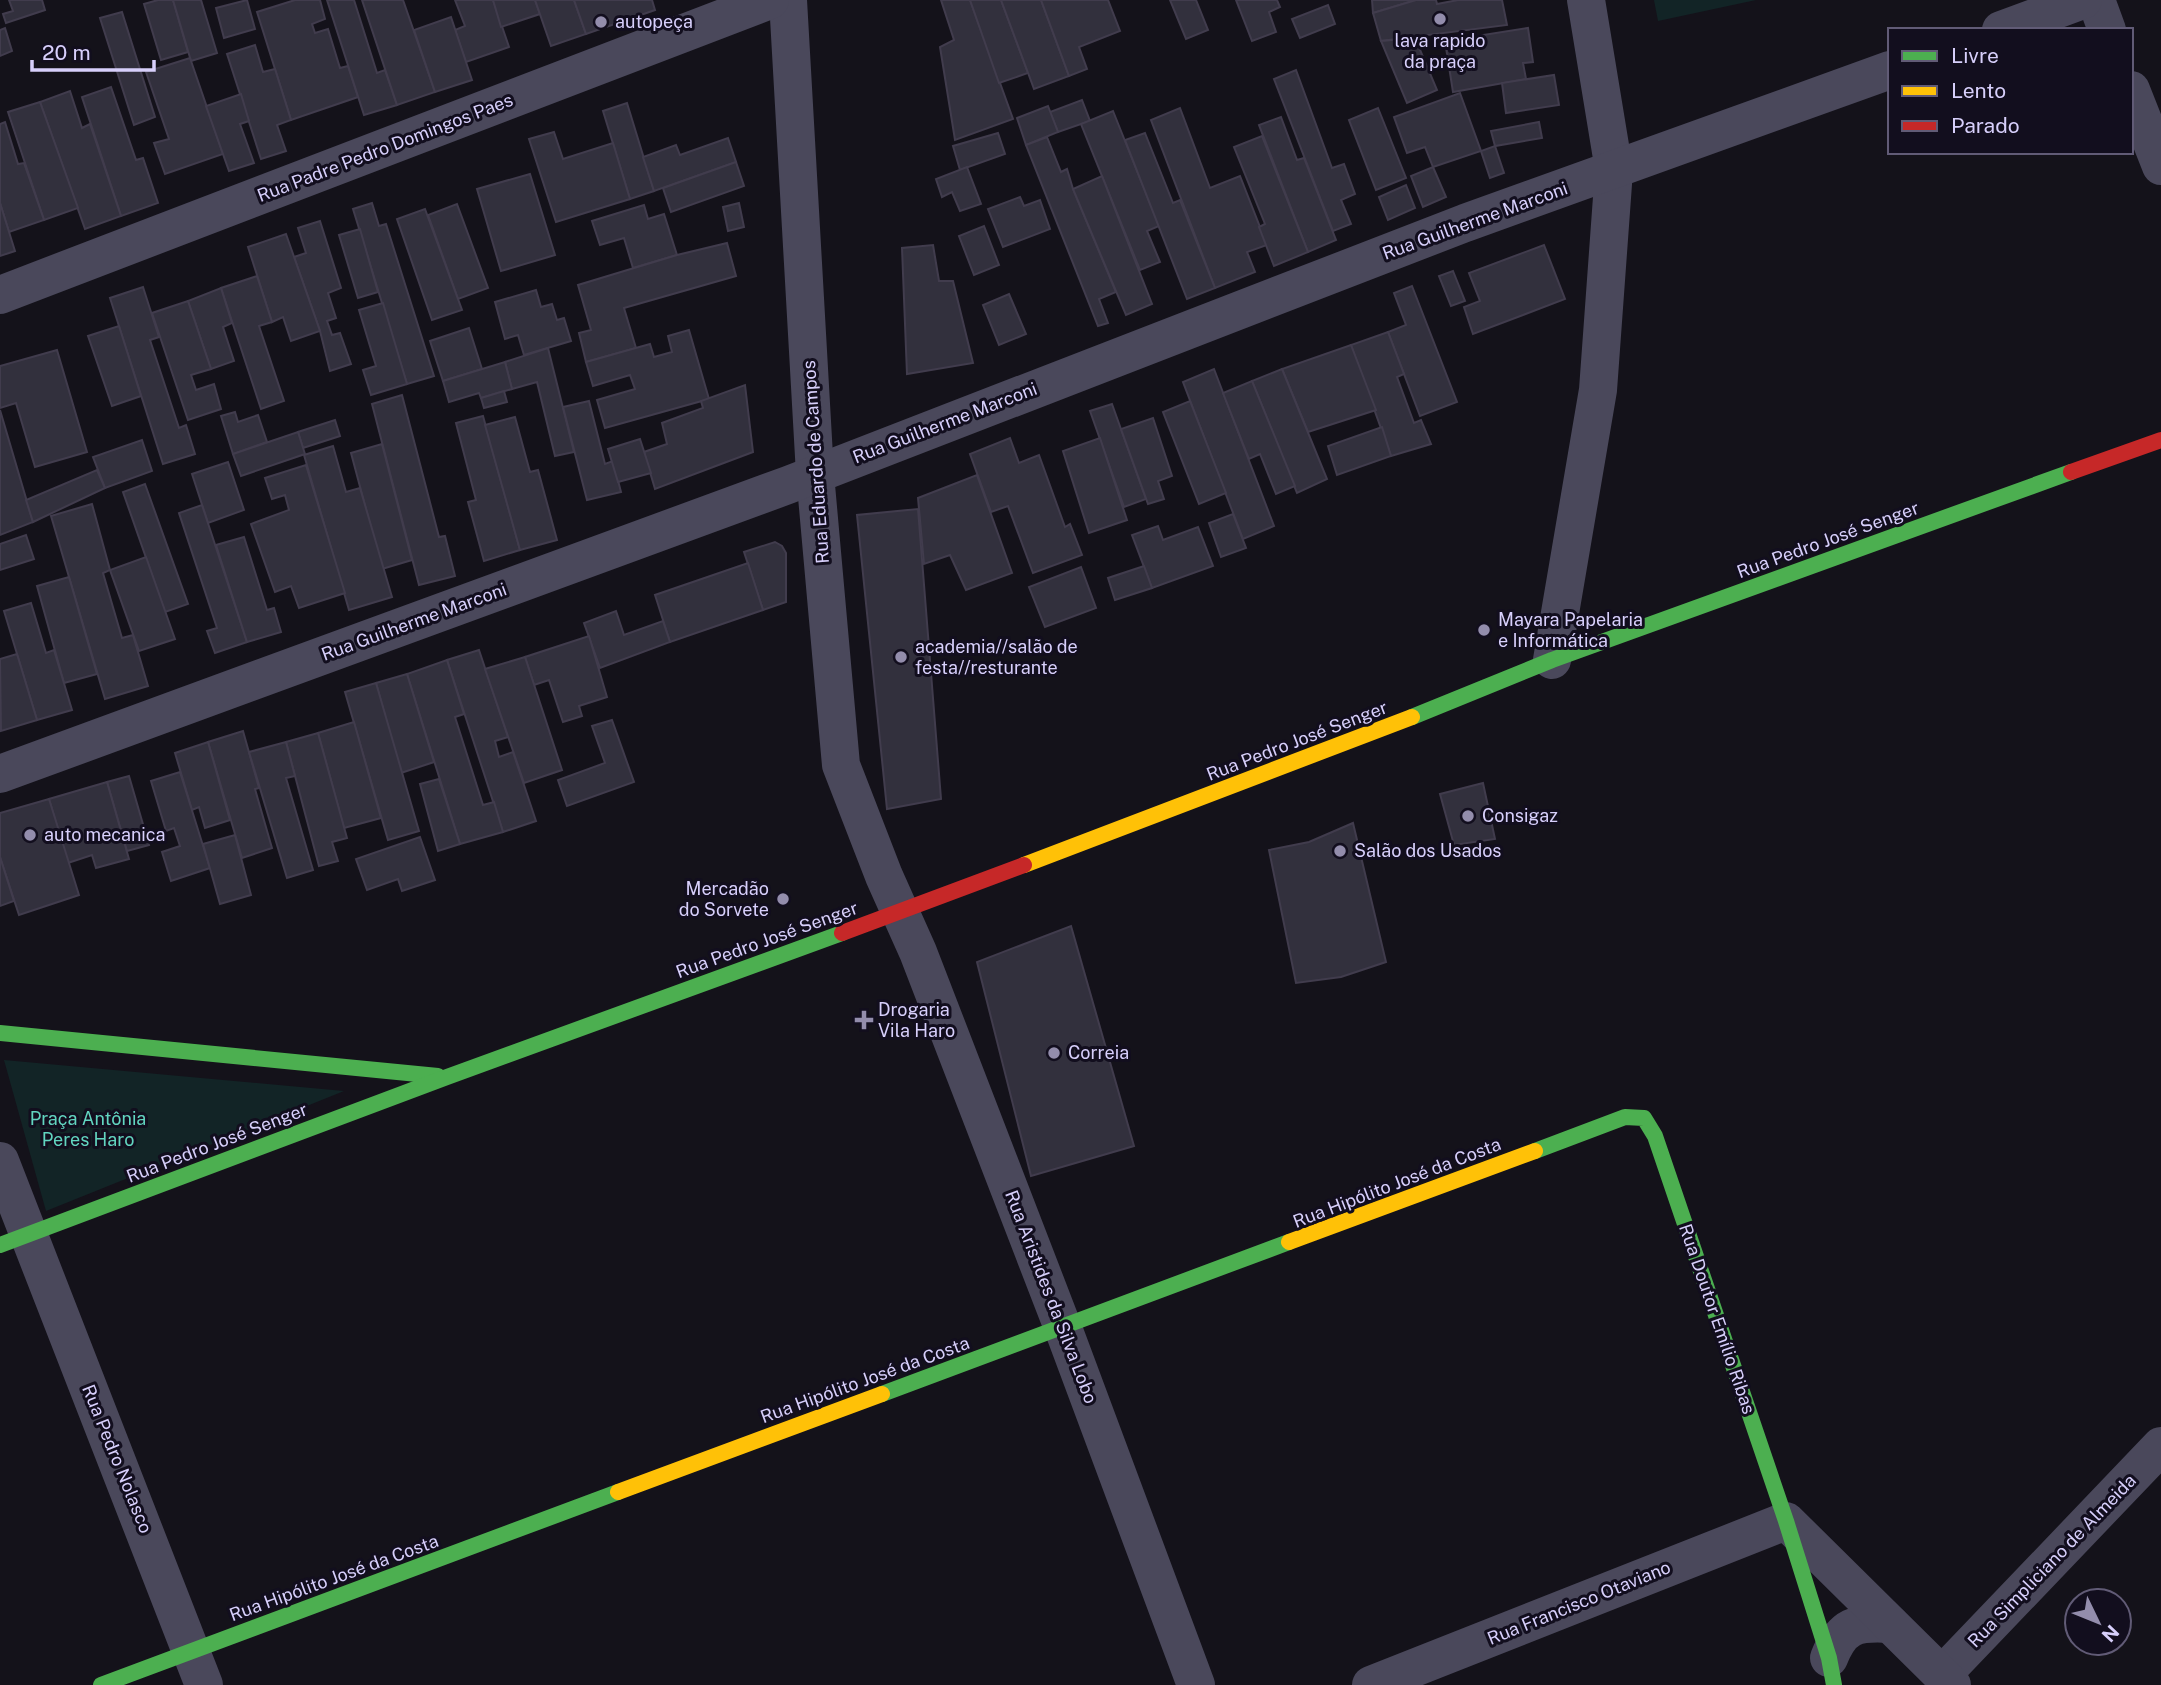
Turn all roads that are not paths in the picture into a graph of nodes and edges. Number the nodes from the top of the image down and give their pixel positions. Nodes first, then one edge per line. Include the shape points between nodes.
1 (770, 0) edge
2 (788, 0) edge
3 (1586, 0) edge
4 (2083, 0) edge
5 (2096, 0) edge
6 (2006, 28) edge
7 (2106, 28) edge
8 (1888, 71) edge
9 (2133, 95) edge
10 (2161, 166) edge
11 (1614, 170) junction
12 (0, 295) edge
13 (2161, 440) edge
14 (816, 474) junction
15 (1552, 660) junction
16 (0, 774) edge
17 (900, 912) junction
18 (0, 1033) edge
19 (447, 1077) junction
20 (1644, 1118) joint
21 (0, 1161) edge
22 (13, 1240) edge
23 (1063, 1328) junction
24 (2161, 1446) edge
25 (1786, 1521) junction
26 (1890, 1624) junction
27 (198, 1668) edge
28 (1832, 1672) edge
29 (1947, 1680) edge
30 (101, 1685) edge
31 (1196, 1685) edge
32 (1371, 1685) edge

1 - 12 street, Rua Padre Pedro Domingos Paes
2 - 14 street, Rua Eduardo de Campos
3 - 11 street
4 - 6 street
5 - 7 street
8 - 11 street, Rua Guilherme Marconi
9 - 10 street
11 - 14 street, Rua Guilherme Marconi via 1465,223
11 - 15 street via 1598,390
13 - 15 main road, Rua Pedro José Senger
14 - 16 street, Rua Guilherme Marconi
14 - 17 street, Rua Eduardo de Campos via 842,765
15 - 17 main road, Rua Pedro José Senger
17 - 19 main road, Rua Pedro José Senger
17 - 23 street, Rua Aristides da Silva Lobo
18 - 19 main road, Rua Pedro José Senger
19 - 22 main road, Rua Pedro José Senger
20 - 23 main road, Rua Hipólito José da Costa via 1626,1117
20 - 25 main road, Rua Doutor Emílio Ribas via 1656,1136
21 - 22 street, Rua Pedro Nolasco
22 - 27 street, Rua Pedro Nolasco
23 - 27 main road, Rua Hipólito José da Costa
23 - 31 street, Rua Aristides da Silva Lobo
24 - 29 street, Rua Simpliciano de Almeida
25 - 26 street, Rua Doutor Emílio Ribas
25 - 28 main road, Rua Doutor Emílio Ribas
25 - 32 street, Rua Francisco Otaviano
26 - 28 street via 1854,1626 1837,1639
26 - 29 street, Rua Doutor Emílio Ribas
27 - 30 main road, Rua Hipólito José da Costa

